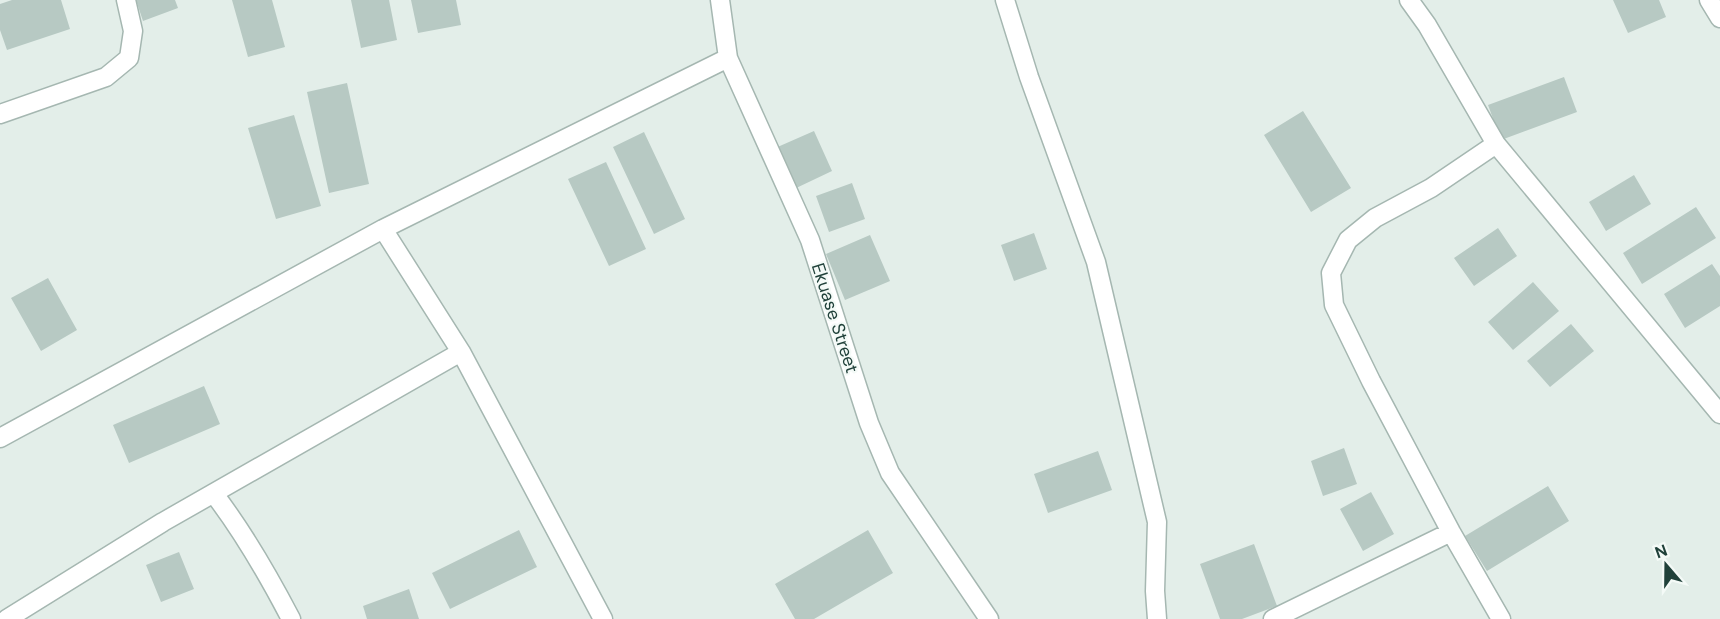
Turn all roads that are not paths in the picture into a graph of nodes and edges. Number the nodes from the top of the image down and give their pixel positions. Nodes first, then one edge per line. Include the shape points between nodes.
1 (126, 0) edge
2 (720, 0) edge
3 (1005, 0) edge
4 (1409, 0) edge
5 (1709, 0) edge
6 (1720, 18) edge
7 (728, 58) junction
8 (0, 114) edge
9 (1496, 144) junction
10 (383, 229) junction
11 (461, 352) junction
12 (1720, 414) edge
13 (0, 438) edge
14 (214, 494) junction
15 (1450, 532) junction
16 (7, 619) edge
17 (291, 619) edge
18 (603, 619) edge
19 (989, 619) edge
20 (1157, 619) edge
21 (1273, 619) edge
22 (1501, 619) edge

1 - 8 street via 133,31 129,58 106,77
2 - 7 street, Ekuase Street
3 - 20 street via 1096,262 1157,522
4 - 9 street
5 - 6 street
7 - 10 street
7 - 19 street, Ekuase Street via 810,240 869,423 890,473
9 - 12 street
9 - 15 street via 1431,188 1375,218 1348,240 1331,273 1334,305
10 - 11 street
10 - 13 street
11 - 14 street
11 - 18 street
14 - 16 street
14 - 17 street via 259,558
15 - 21 street
15 - 22 street

